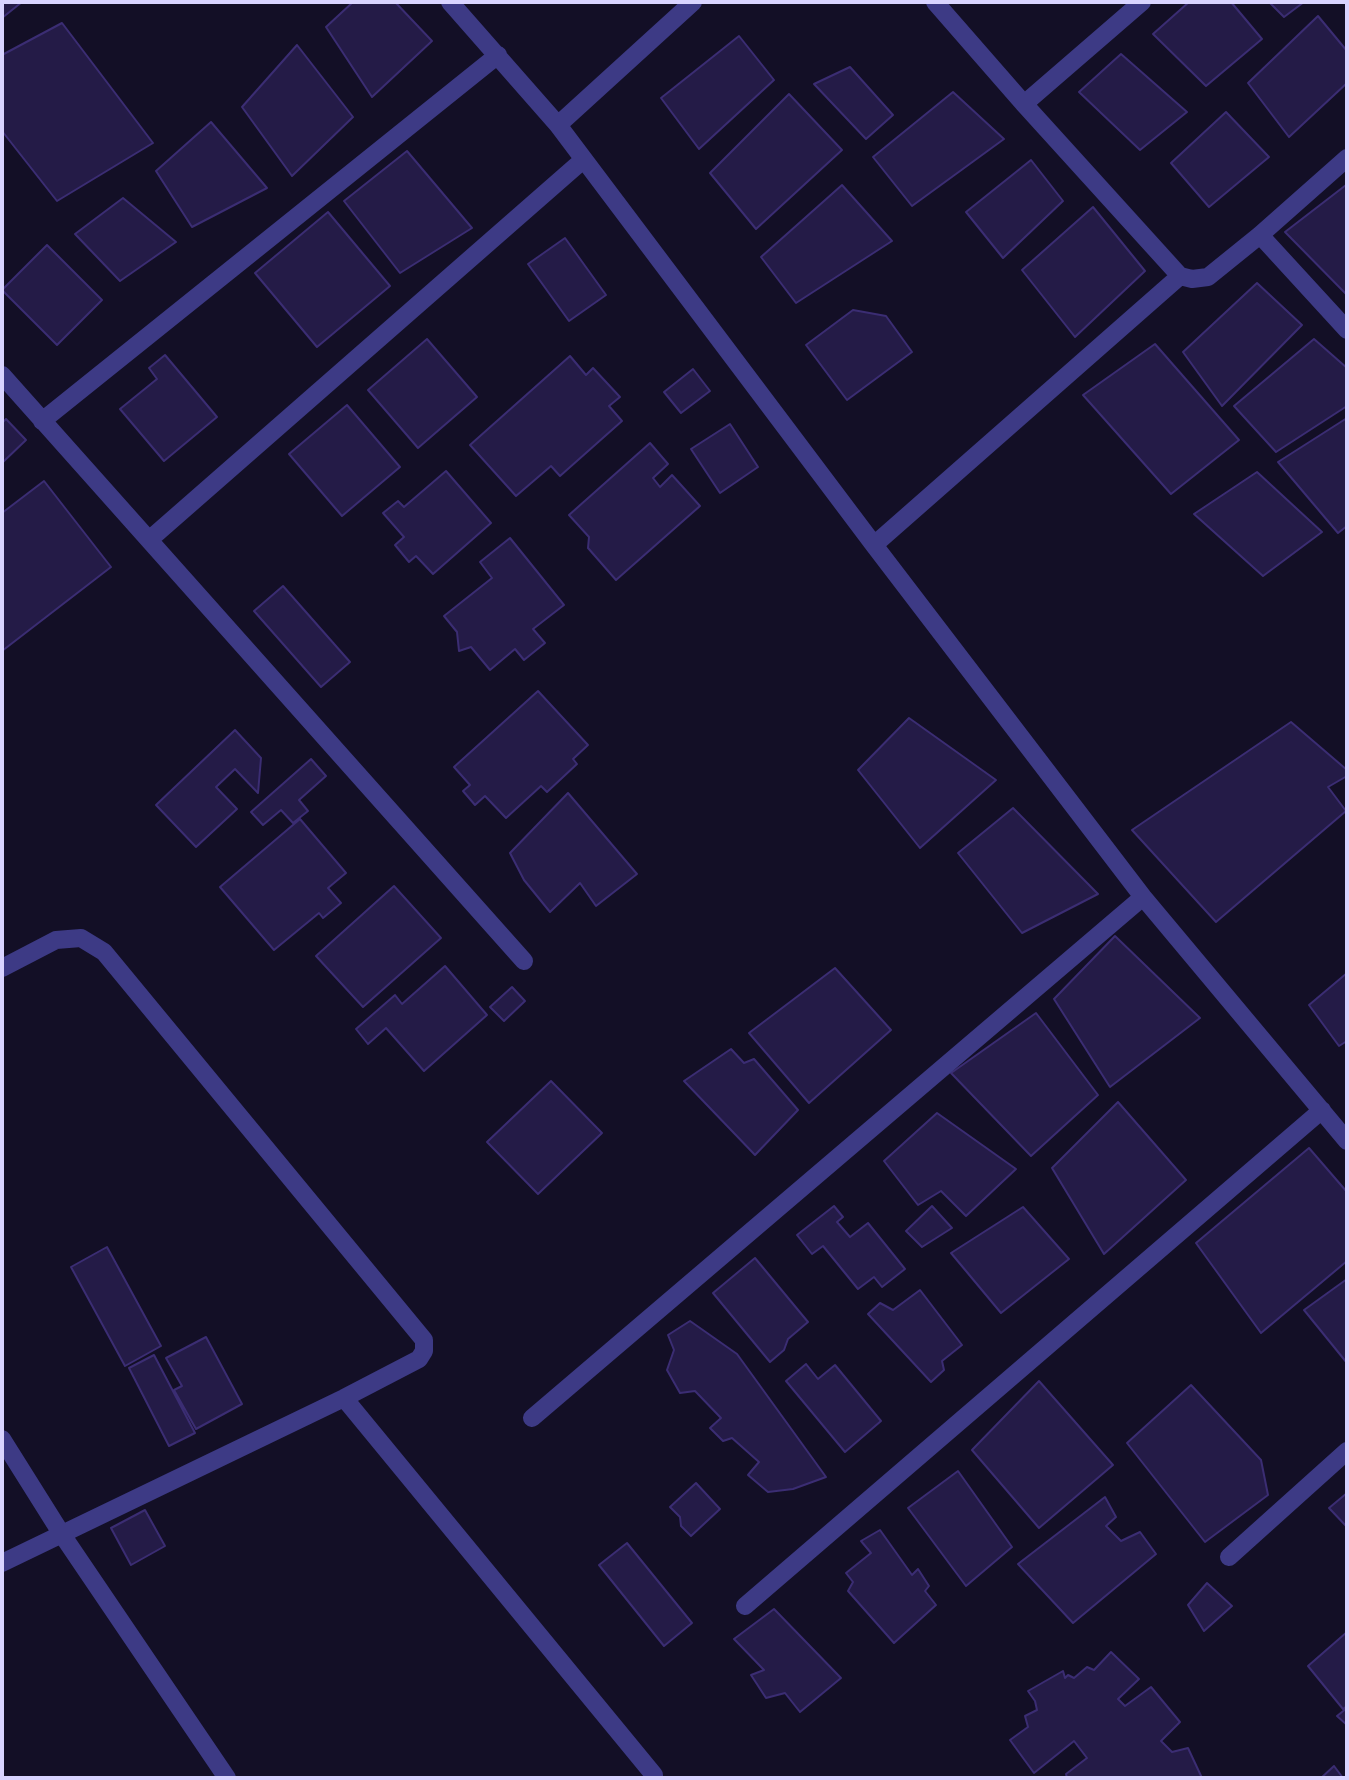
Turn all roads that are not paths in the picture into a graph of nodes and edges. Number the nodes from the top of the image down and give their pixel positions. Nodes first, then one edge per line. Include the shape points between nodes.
1 (450, 2) edge
2 (693, 2) edge
3 (935, 2) edge
4 (1142, 2) edge
5 (498, 55) junction
6 (1024, 104) junction
7 (558, 125) junction
8 (1347, 158) edge
9 (583, 160) junction
10 (1260, 235) junction
11 (1180, 276) junction
12 (1347, 330) edge
13 (2, 375) edge
14 (42, 421) junction
15 (149, 540) junction
16 (873, 545) junction
17 (1143, 897) junction
18 (524, 961) dead end
19 (2, 968) edge
20 (1322, 1111) junction
21 (1347, 1141) edge
22 (344, 1398) junction
23 (532, 1418) dead end
24 (2, 1439) edge
25 (1347, 1451) edge
26 (61, 1533) junction
27 (1229, 1557) dead end
28 (2, 1563) edge
29 (746, 1606) dead end
30 (227, 1778) edge
31 (654, 1778) edge

1 - 5 street
2 - 7 street
3 - 6 street
4 - 6 street
5 - 7 street
5 - 14 street
6 - 11 street
7 - 9 street
8 - 10 street
9 - 15 street
9 - 16 street
10 - 11 street via 1208,277
10 - 12 street
11 - 16 street
13 - 14 street
14 - 15 street
15 - 18 street
16 - 17 street
17 - 20 street
17 - 23 street
19 - 22 street via 56,940 81,938 104,952 424,1340 419,1359
20 - 21 street
20 - 29 street
22 - 26 street
22 - 31 street
24 - 26 street
25 - 27 street
26 - 28 street
26 - 30 street

